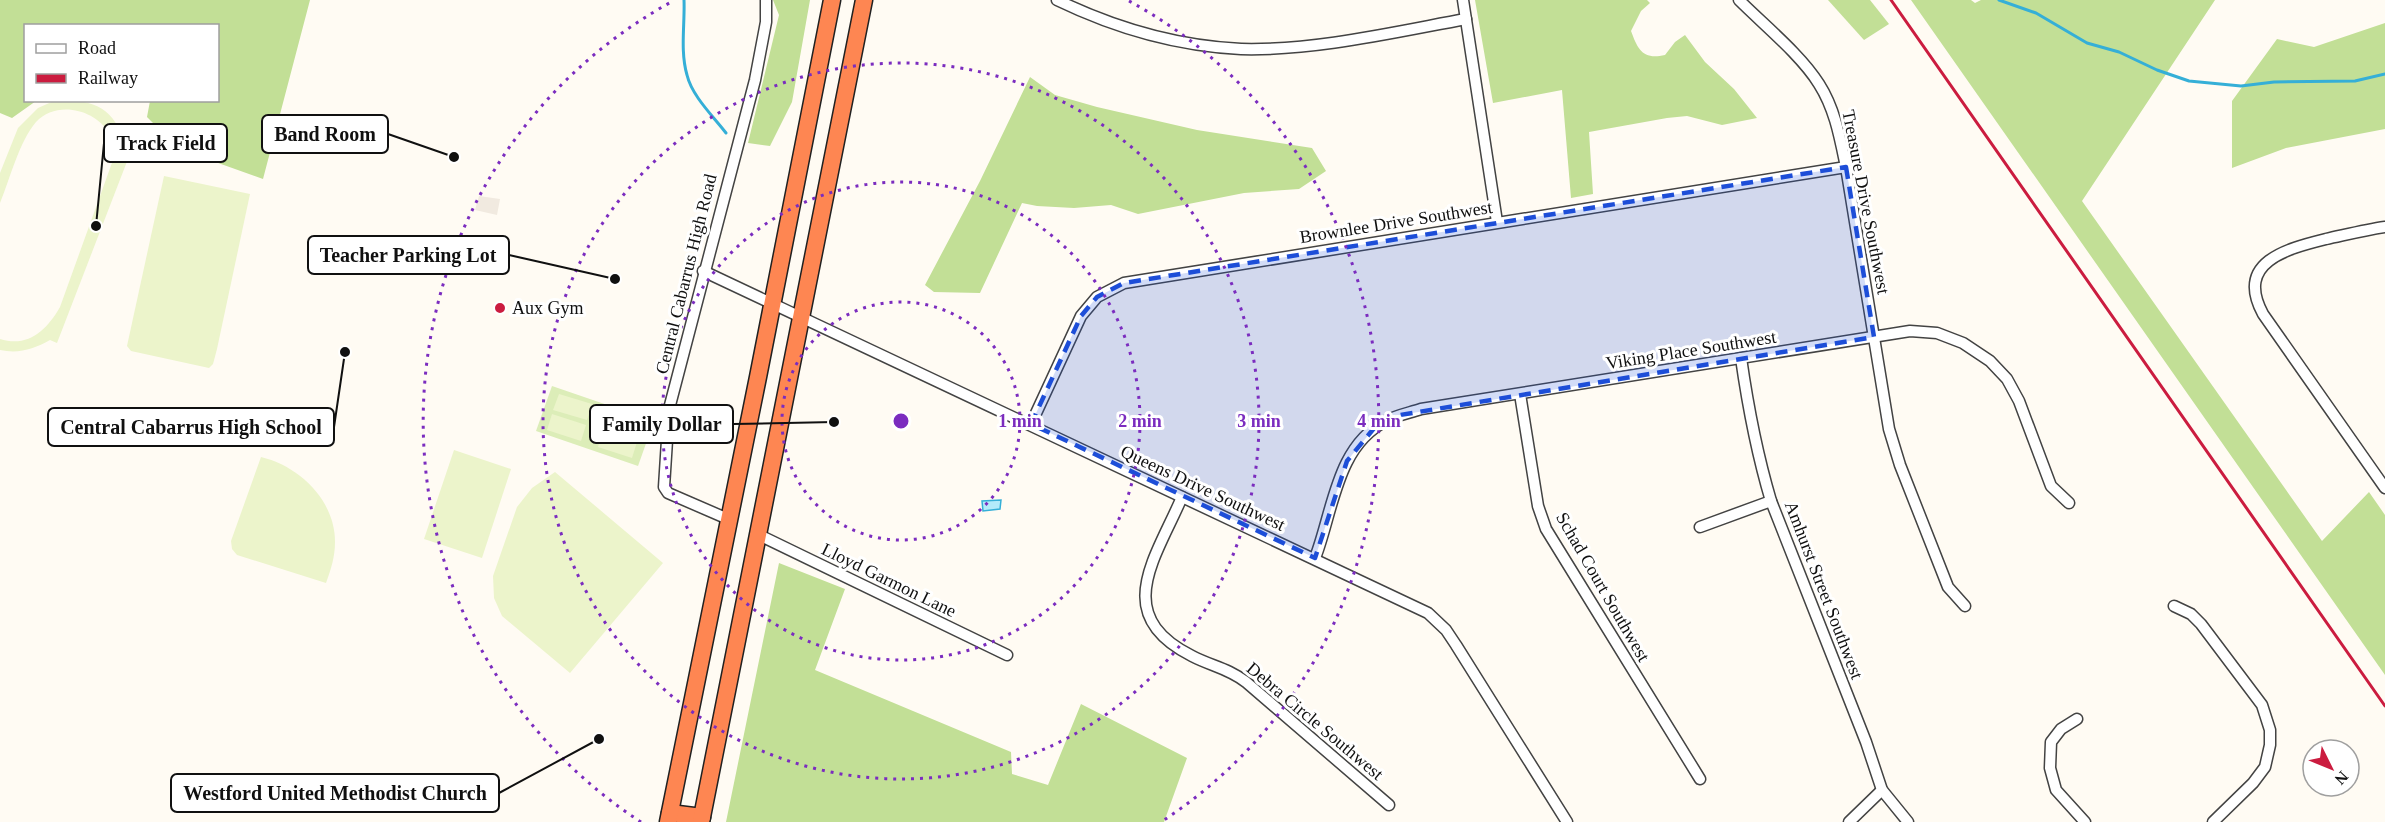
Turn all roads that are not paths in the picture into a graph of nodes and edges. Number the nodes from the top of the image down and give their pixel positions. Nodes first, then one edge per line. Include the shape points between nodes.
1 (765, 0) edge
2 (832, 0) edge
3 (864, 0) edge
4 (1057, 0) edge
5 (1463, 0) edge
6 (1739, 0) edge
7 (1466, 19) junction
8 (1846, 167) junction
9 (1497, 222) junction
10 (2385, 227) edge
11 (703, 271) junction
12 (772, 304) junction
13 (801, 316) junction
14 (1874, 337) junction
15 (1741, 358) junction
16 (1520, 394) junction
17 (1031, 424) junction
18 (2385, 488) edge
19 (1182, 496) junction
20 (1771, 501) junction
21 (2069, 503) dead end
22 (728, 519) junction
23 (1700, 527) dead end
24 (757, 534) junction
25 (1315, 558) junction
26 (1965, 606) dead end
27 (2174, 606) dead end
28 (1007, 656) dead end
29 (2077, 719) dead end
30 (1700, 779) dead end
31 (1882, 790) junction
32 (1389, 806) dead end
33 (669, 817) edge
34 (701, 820) edge
35 (1567, 822) edge
36 (1850, 822) edge
37 (1908, 822) edge
38 (2085, 822) edge
39 (2213, 822) edge

1 - 11 street, Central Cabarrus High Road via 764,41
2 - 12 highway
3 - 13 highway
4 - 7 street via 1139,33 1242,49 1302,46
5 - 7 street
6 - 8 street, Treasure Drive Southwest via 1818,83 1839,132
7 - 9 street
8 - 9 street, Brownlee Drive Southwest
8 - 14 street, Treasure Drive Southwest
9 - 17 street, Brownlee Drive Southwest via 1124,283 1109,289 1081,316
10 - 18 street via 2300,245 2275,255 2259,270 2255,294 2263,314
11 - 12 street, Queens Drive Southwest
11 - 22 street, Central Cabarrus High Road via 669,409 664,487
12 - 13 street, Queens Drive Southwest
12 - 22 highway
13 - 17 street, Queens Drive Southwest
13 - 24 highway
14 - 15 street, Viking Place Southwest
14 - 21 street, Viking Place Southwest via 1937,333 1963,343 1990,361 2007,379 2019,401 2051,486
14 - 26 street, Treasure Drive Southwest via 1884,403 1900,465 1948,587
15 - 16 street, Viking Place Southwest
15 - 20 street, Amhurst Street Southwest via 1752,428
16 - 25 street, Viking Place Southwest via 1421,410 1375,427 1347,460
16 - 30 street, Schad Court Southwest via 1538,506 1546,529
17 - 19 street, Queens Drive Southwest
19 - 25 street, Queens Drive Southwest
19 - 32 street, Debra Circle Southwest via 1145,580 1145,599 1153,626 1164,639 1193,657 1246,682
20 - 23 street
20 - 31 street, Amhurst Street Southwest
22 - 33 highway
24 - 28 street, Lloyd Garmon Lane
24 - 34 highway
25 - 35 street, Queens Drive Southwest via 1419,607 1446,630
27 - 39 street via 2201,624 2262,705 2270,730 2265,767
29 - 38 street via 2061,729 2051,742 2050,768 2056,790
31 - 36 street
31 - 37 street, Amhurst Street Southwest
33 - 34 highway

